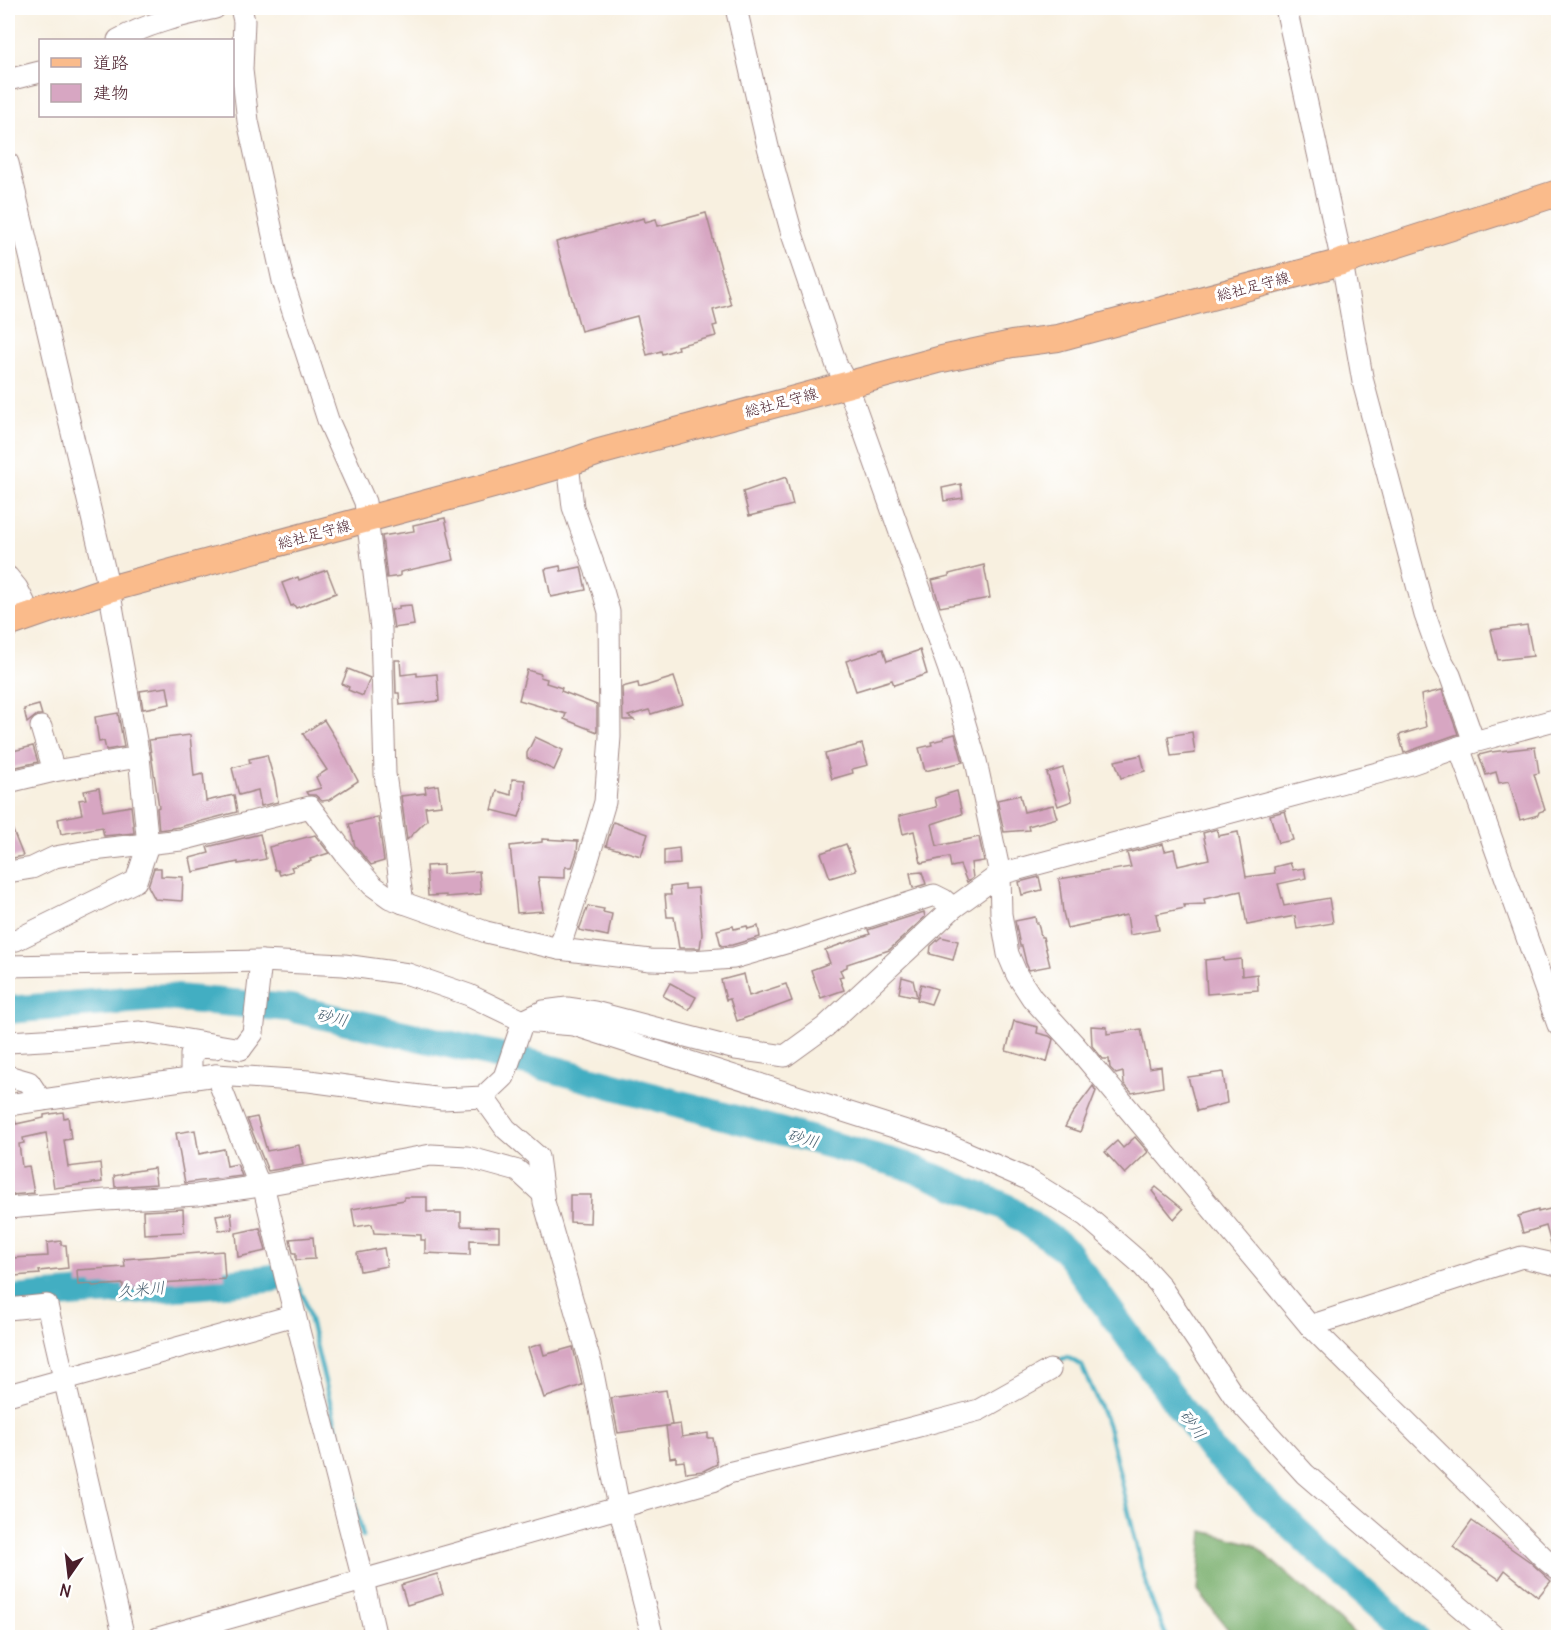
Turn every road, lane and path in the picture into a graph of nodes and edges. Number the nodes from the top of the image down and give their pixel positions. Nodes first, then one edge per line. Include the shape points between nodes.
1 (214, 8) edge
2 (241, 8) edge
3 (736, 8) edge
4 (1286, 8) edge
5 (120, 39) edge
6 (39, 72) edge
7 (8, 80) edge
8 (8, 163) edge
9 (1558, 193) edge
10 (1342, 262) junction
11 (847, 384) junction
12 (568, 464) junction
13 (367, 520) junction
14 (8, 577) edge
15 (109, 589) junction
16 (31, 616) junction
17 (8, 624) edge
18 (1558, 719) edge
19 (41, 727) dead end
20 (1467, 744) junction
21 (139, 757) junction
22 (54, 771) junction
23 (8, 782) edge
24 (148, 845) junction
25 (8, 872) edge
26 (1000, 874) junction
27 (403, 903) junction
28 (953, 908) junction
29 (10, 935) edge
30 (559, 949) junction
31 (261, 960) junction
32 (8, 966) edge
33 (1558, 1025) edge
34 (520, 1027) junction
35 (8, 1042) edge
36 (241, 1049) junction
37 (216, 1075) junction
38 (8, 1076) edge
39 (191, 1078) junction
40 (483, 1097) junction
41 (41, 1100) junction
42 (8, 1105) edge
43 (261, 1185) junction
44 (542, 1193) junction
45 (8, 1208) edge
46 (1558, 1265) edge
47 (8, 1309) edge
48 (295, 1315) junction
49 (1310, 1326) junction
50 (1050, 1370) dead end
51 (65, 1379) junction
52 (8, 1395) edge
53 (618, 1503) junction
54 (1558, 1570) edge
55 (363, 1580) junction
56 (124, 1638) edge
57 (158, 1638) edge
58 (376, 1638) edge
59 (653, 1638) edge
60 (1496, 1638) edge

1 - 5 street via 155,23
2 - 13 street via 248,121 283,280 328,420 365,502
3 - 11 street via 792,234 837,366
4 - 10 street
6 - 7 street
8 - 15 street
9 - 10 main road, 総社足守線
10 - 11 main road, 総社足守線 via 1058,338 942,358
10 - 20 street via 1363,382 1425,615 1450,675
11 - 12 main road, 総社足守線
11 - 26 street via 949,670 976,760
12 - 13 main road, 総社足守線
12 - 30 street via 573,507 609,612 610,737 605,802
13 - 15 main road, 総社足守線
13 - 27 street via 381,629 385,774
14 - 16 street
15 - 16 main road, 総社足守線
15 - 21 street
16 - 17 main road, 総社足守線
18 - 20 street
19 - 22 street
20 - 26 street via 1411,764
20 - 33 street
21 - 22 street
21 - 24 street
22 - 23 street
24 - 25 street via 55,857 32,868
24 - 27 street via 310,807 372,885
24 - 29 street via 135,881
26 - 28 street
26 - 49 street via 1000,914 1008,954 1032,998
27 - 30 street via 486,932
28 - 30 street via 934,895 734,958 650,960
28 - 34 street via 825,1027 785,1056 736,1049 567,1008 544,1011
31 - 32 street
31 - 34 street via 408,974 469,995
31 - 36 street via 253,1033
34 - 40 street via 504,1077
34 - 60 street via 573,1025 947,1144 1027,1179 1086,1216 1139,1262 1159,1284 1234,1396 1305,1474
35 - 36 street via 140,1032
36 - 39 street via 200,1047 190,1055
37 - 39 street
37 - 40 street via 309,1081 442,1099
37 - 43 street
38 - 41 street via 29,1082
39 - 41 street
40 - 44 street via 506,1129 538,1157
41 - 42 street
43 - 44 street via 431,1155 467,1157 518,1171
43 - 45 street via 197,1195
43 - 48 street
44 - 53 street via 592,1368
46 - 49 street via 1522,1257
47 - 51 street via 47,1305
48 - 51 street
48 - 55 street
49 - 54 street
50 - 53 street via 979,1410
51 - 52 street
51 - 56 street
53 - 55 street
53 - 59 street
55 - 57 street
55 - 58 street

